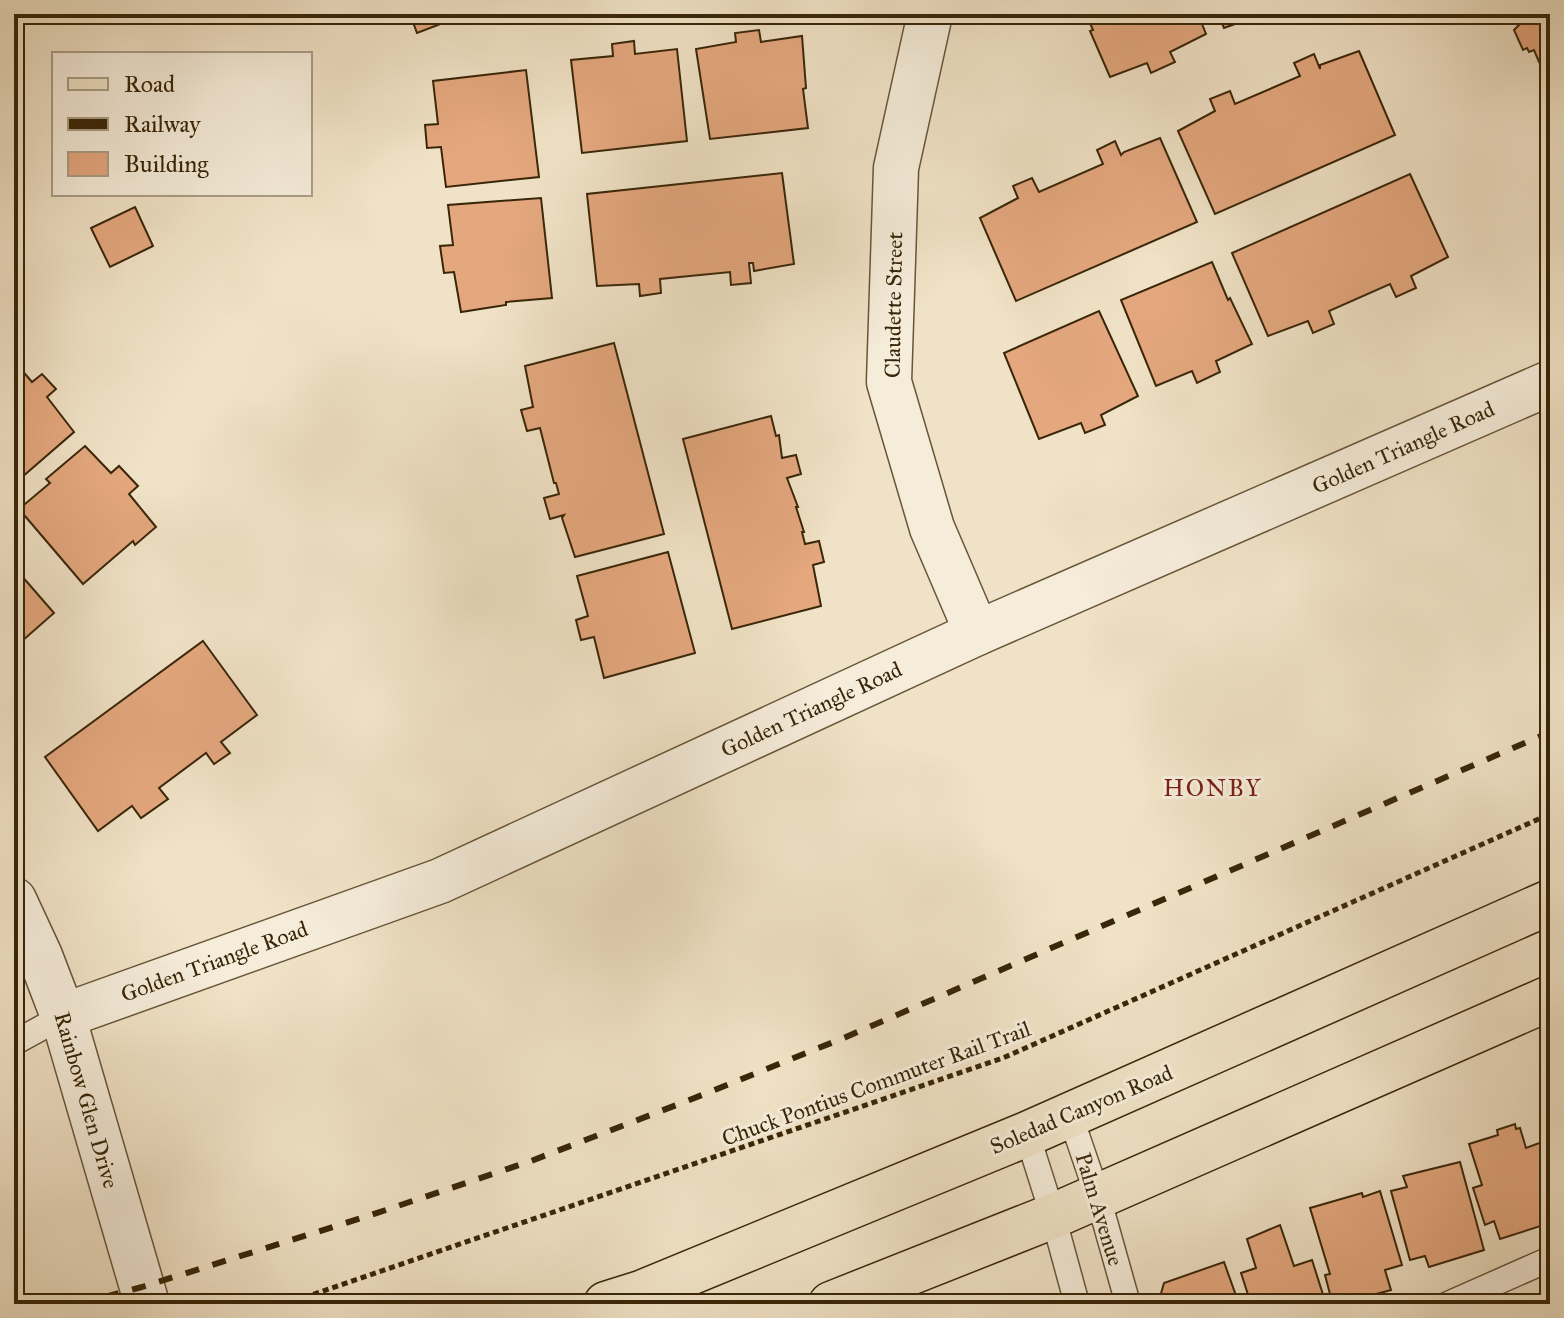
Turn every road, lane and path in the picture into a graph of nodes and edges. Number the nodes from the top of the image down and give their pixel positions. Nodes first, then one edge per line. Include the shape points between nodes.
1 (930, 14) edge
2 (1550, 383) edge
3 (977, 633) junction
4 (1550, 814) edge
5 (14, 900) edge
6 (1550, 902) edge
7 (1550, 998) edge
8 (63, 1016) junction
9 (14, 1043) edge
10 (1070, 1115) junction
11 (1027, 1134) junction
12 (1098, 1197) junction
13 (1053, 1216) junction
14 (1550, 1259) edge
15 (147, 1304) edge
16 (285, 1304) edge
17 (606, 1304) edge
18 (831, 1304) edge
19 (1077, 1304) edge
20 (1128, 1304) edge
21 (1448, 1304) edge

1 - 3 street, Claudette Street via 896,168 889,382 932,528
2 - 3 street, Golden Triangle Road
3 - 8 street, Golden Triangle Road via 440,881
4 - 16 path, Chuck Pontius Commuter Rail Trail via 1003,1058
5 - 8 street, Rainbow Glen Drive
6 - 10 main road, Soledad Canyon Road
7 - 12 main road
8 - 9 lane
8 - 15 street, Rainbow Glen Drive
10 - 11 main road, Soledad Canyon Road
10 - 12 lane, Palm Avenue
11 - 13 lane
11 - 17 main road, Soledad Canyon Road
12 - 13 main road
12 - 20 lane, Palm Avenue
13 - 18 main road
13 - 19 lane
14 - 21 lane

